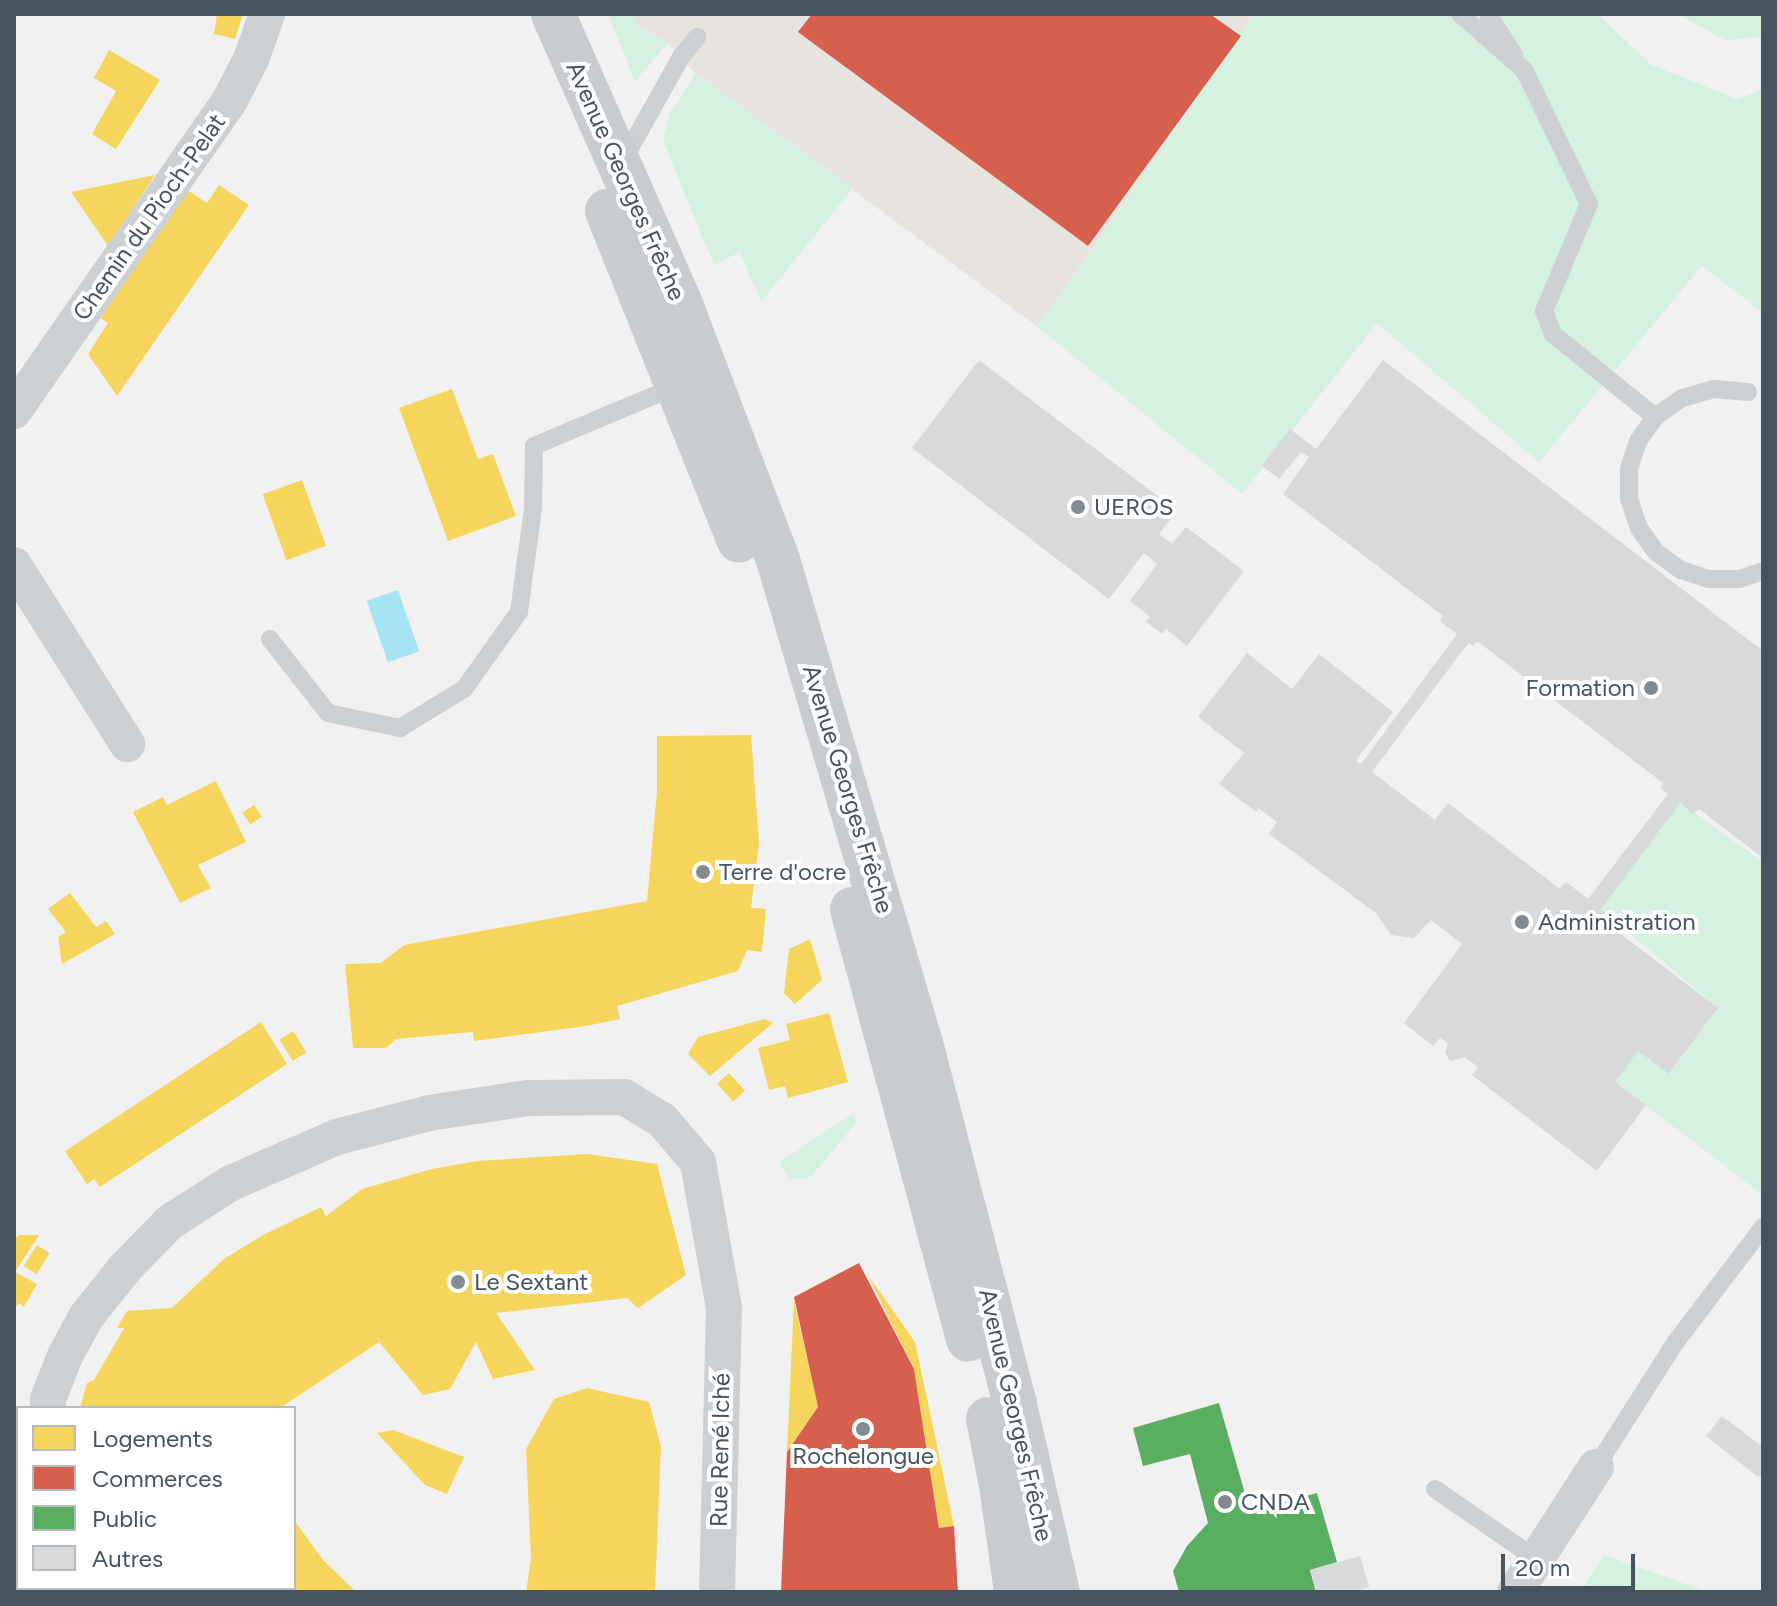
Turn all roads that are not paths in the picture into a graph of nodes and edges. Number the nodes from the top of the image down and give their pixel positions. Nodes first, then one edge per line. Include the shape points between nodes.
1 (267, 14) edge
2 (523, 14) edge
3 (553, 14) edge
4 (1460, 14) edge
5 (1488, 14) edge
6 (697, 37) dead end
7 (1524, 70) junction
8 (620, 167) junction
9 (679, 384) junction
10 (1748, 392) dead end
11 (14, 411) edge
12 (1655, 417) junction
13 (14, 565) edge
14 (1763, 571) edge
15 (270, 639) dead end
16 (127, 744) dead end
17 (1763, 1227) edge
18 (48, 1406) edge
19 (1596, 1467) joint
20 (1435, 1489) dead end
21 (1536, 1559) junction
22 (717, 1592) edge
23 (1016, 1592) edge
24 (1058, 1592) edge
25 (1515, 1592) edge

1 - 11 street, Chemin du Pioch-Pelat via 252,57 222,113
2 - 9 main road, Avenue Georges Frêche
3 - 8 main road, Avenue Georges Frêche
4 - 7 lane
5 - 7 lane
6 - 8 lane
7 - 12 lane via 1589,204 1544,311 1553,334
8 - 24 main road, Avenue Georges Frêche via 741,458 805,646 963,1199
9 - 15 lane via 534,446 533,508 519,612 464,689 400,728 328,713
9 - 23 main road, Avenue Georges Frêche via 774,644 862,943 986,1412
10 - 12 lane via 1714,389 1682,398
12 - 14 lane via 1638,441 1629,469 1629,499 1639,528 1656,552 1681,570 1709,579 1739,579
13 - 16 street
17 - 19 lane via 1675,1343
18 - 22 street, Rue René Iché via 86,1317 170,1222 219,1191 337,1137 429,1113 528,1098 624,1097 662,1120 698,1162 724,1308
19 - 21 street
20 - 21 lane
21 - 25 street

